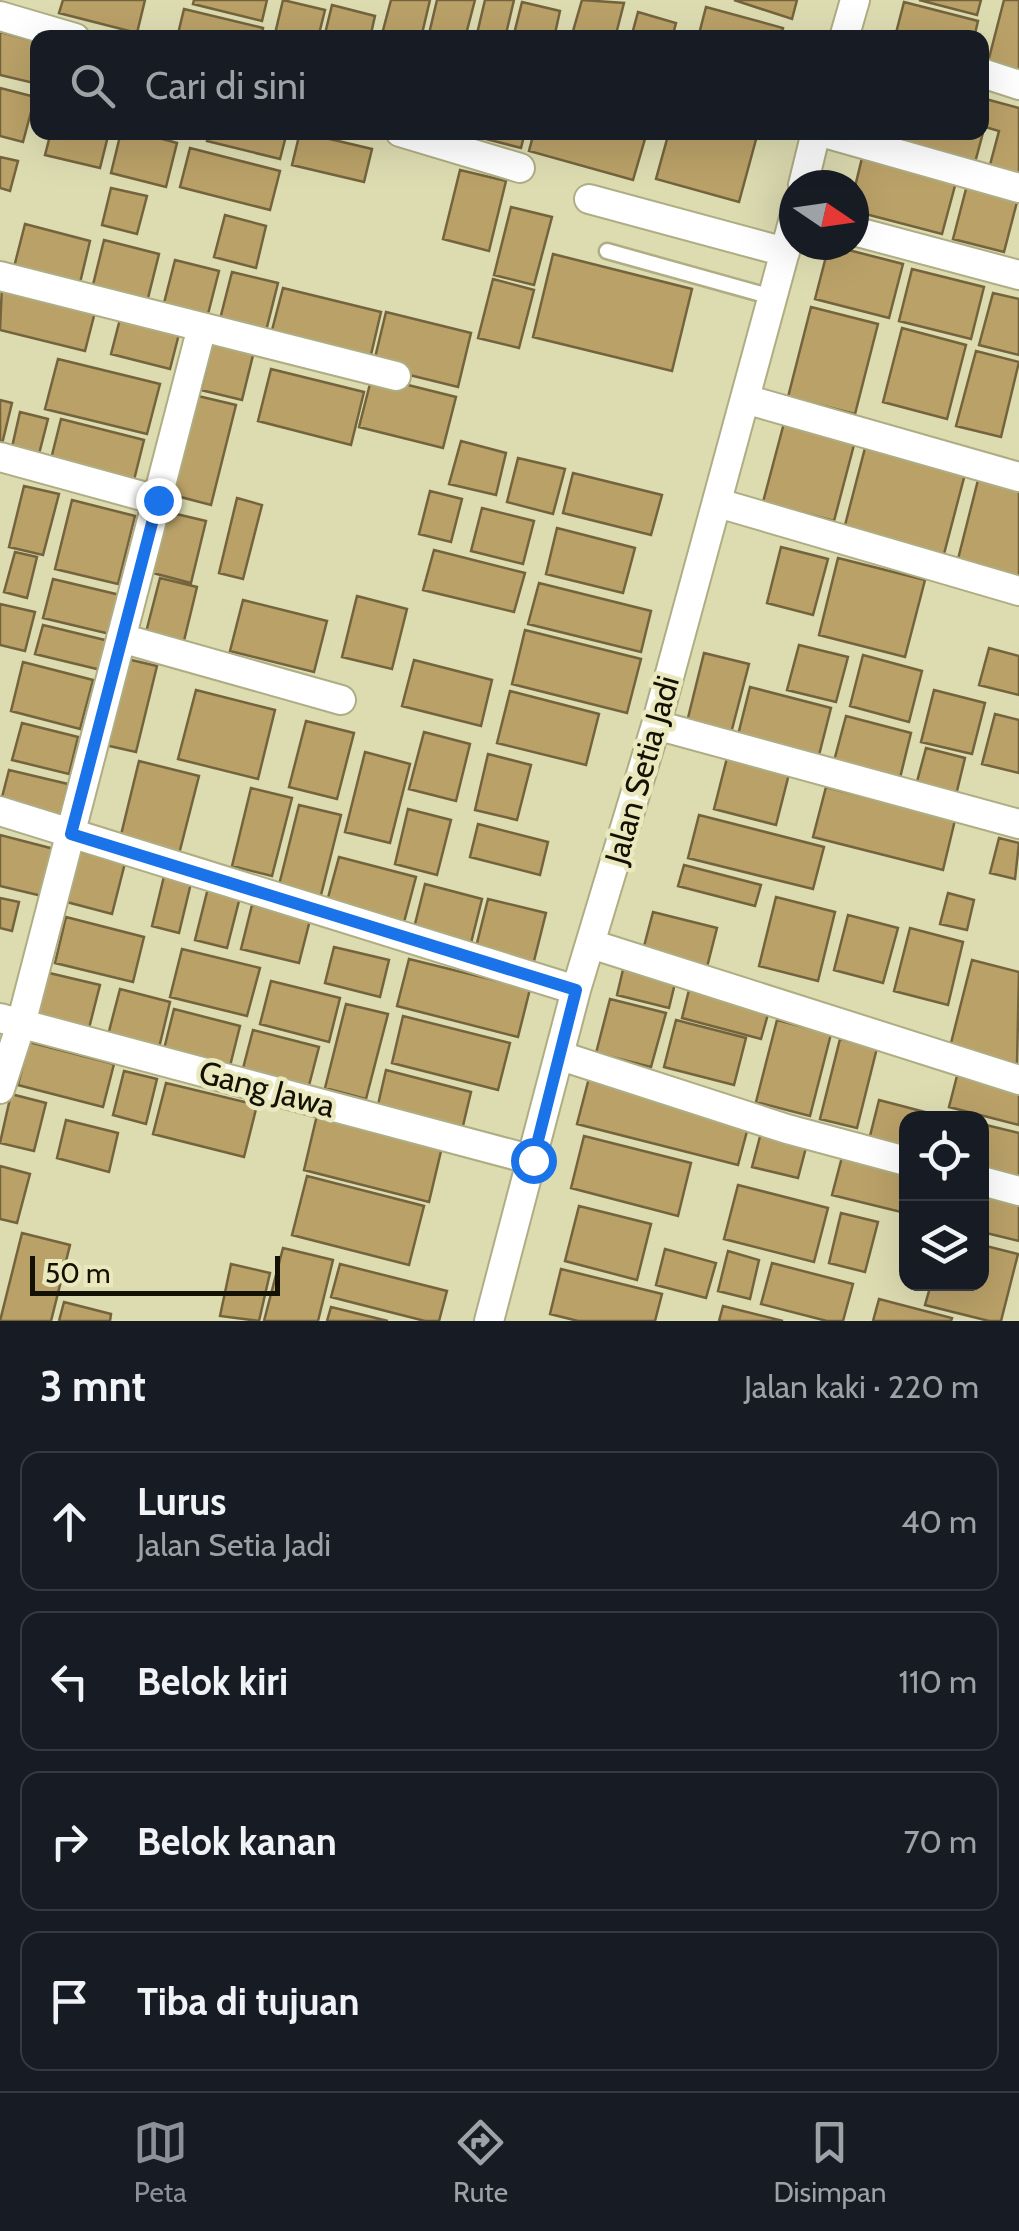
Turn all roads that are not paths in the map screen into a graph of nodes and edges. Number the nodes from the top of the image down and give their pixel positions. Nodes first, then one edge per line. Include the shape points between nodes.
1 (856, 0) edge
2 (0, 16) edge
3 (48, 30) edge
4 (853, 30) edge
5 (989, 75) edge
6 (1019, 85) edge
7 (427, 140) edge
8 (816, 140) edge
9 (848, 140) edge
10 (520, 168) dead end
11 (807, 170) edge
12 (1019, 188) edge
13 (590, 198) dead end
14 (869, 235) edge
15 (779, 250) edge
16 (607, 251) dead end
17 (783, 260) edge
18 (1019, 274) edge
19 (0, 276) edge
20 (772, 297) junction
21 (202, 327) junction
22 (396, 376) dead end
23 (746, 399) junction
24 (0, 456) edge
25 (1019, 476) edge
26 (158, 500) junction
27 (718, 503) junction
28 (1019, 590) edge
29 (122, 638) junction
30 (342, 700) dead end
31 (656, 724) junction
32 (0, 811) edge
33 (1019, 824) edge
34 (71, 834) junction
35 (592, 944) junction
36 (576, 990) junction
37 (11, 1021) edge
38 (561, 1056) junction
39 (1019, 1080) edge
40 (0, 1088) edge
41 (899, 1158) edge
42 (533, 1160) junction
43 (989, 1182) edge
44 (1019, 1190) edge
45 (489, 1321) edge

1 - 4 street
2 - 3 street
5 - 6 street
7 - 10 street
8 - 11 street
9 - 12 street
13 - 15 street
14 - 18 street
16 - 20 lane
17 - 20 street, Jalan Setia Jadi
19 - 21 street
20 - 23 street, Jalan Setia Jadi
21 - 22 street
21 - 26 street
23 - 25 street
23 - 27 street, Jalan Setia Jadi
24 - 26 street
26 - 29 street
27 - 28 street
27 - 31 street, Jalan Setia Jadi
29 - 30 street
29 - 34 street
31 - 33 street
31 - 35 street, Jalan Setia Jadi
32 - 34 street
34 - 36 street
34 - 37 street
35 - 36 street, Jalan Setia Jadi
35 - 39 street
36 - 38 street, Jalan Setia Jadi
37 - 40 street
37 - 42 street, Gang Jawa
38 - 41 street
38 - 42 street, Jalan Setia Jadi
42 - 45 street, Jalan Setia Jadi
43 - 44 street

